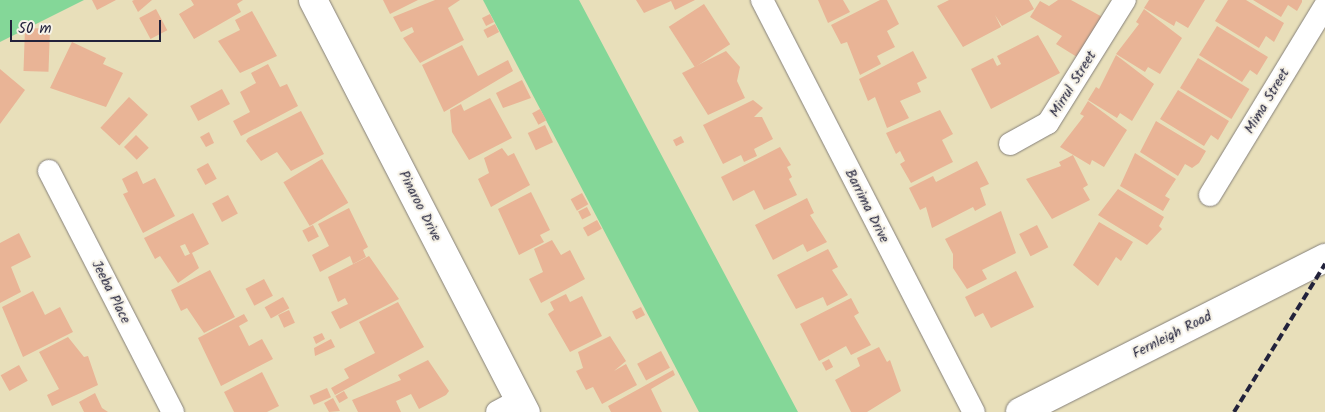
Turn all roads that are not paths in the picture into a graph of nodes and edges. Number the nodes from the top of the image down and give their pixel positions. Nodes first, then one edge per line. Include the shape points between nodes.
1 (313, 0) edge
2 (762, 0) edge
3 (1118, 2) edge
4 (1325, 6) edge
5 (1010, 144) dead end
6 (49, 171) dead end
7 (1210, 195) dead end
8 (1325, 258) edge
9 (514, 408) edge
10 (173, 412) edge
11 (974, 412) edge
12 (1020, 412) edge

1 - 9 street, Pinaroo Drive
2 - 11 street, Barrima Drive
3 - 5 street, Mirrul Street via 1048,124
4 - 7 street, Mima Street
6 - 10 street, Jeeba Place
8 - 12 street, Fernleigh Road

